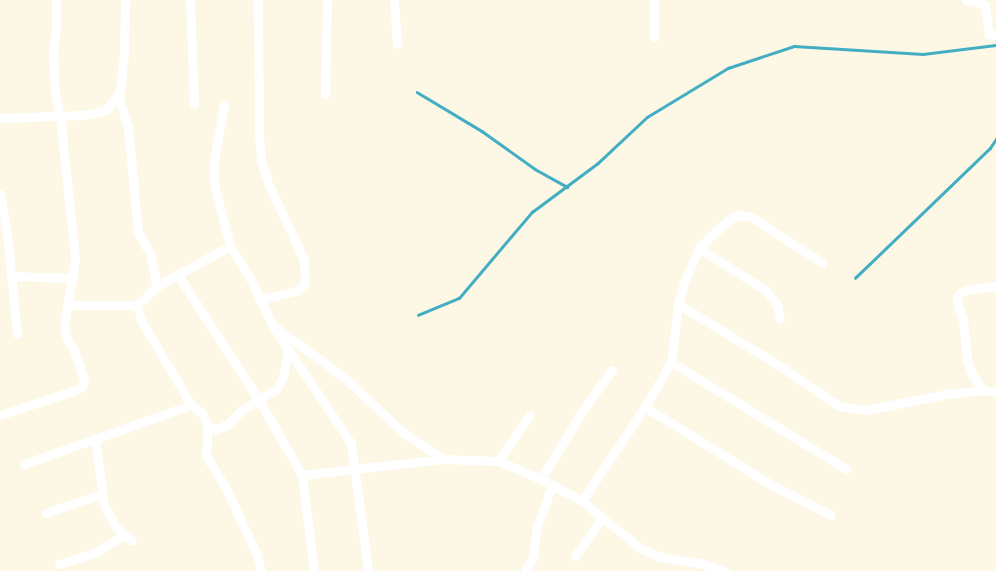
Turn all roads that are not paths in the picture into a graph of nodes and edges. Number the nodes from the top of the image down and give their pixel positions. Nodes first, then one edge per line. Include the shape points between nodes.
1 (56, 0) edge
2 (125, 0) edge
3 (190, 0) edge
4 (258, 0) edge
5 (328, 0) edge
6 (394, 0) edge
7 (654, 0) edge
8 (966, 0) edge
9 (996, 35) edge
10 (654, 37) dead end
11 (397, 44) dead end
12 (119, 92) junction
13 (325, 94) dead end
14 (194, 104) dead end
15 (224, 105) dead end
16 (60, 115) junction
17 (0, 118) edge
18 (0, 194) edge
19 (230, 246) junction
20 (699, 248) junction
21 (822, 263) dead end
22 (178, 275) junction
23 (11, 276) junction
24 (73, 278) junction
25 (157, 286) junction
26 (996, 286) edge
27 (260, 300) junction
28 (678, 304) junction
29 (69, 305) junction
30 (137, 305) junction
31 (780, 319) dead end
32 (273, 326) junction
33 (17, 334) dead end
34 (288, 350) junction
35 (671, 362) junction
36 (612, 370) dead end
37 (983, 390) junction
38 (996, 392) edge
39 (259, 400) junction
40 (190, 406) junction
41 (645, 407) junction
42 (0, 415) edge
43 (529, 416) dead end
44 (208, 427) junction
45 (96, 438) junction
46 (443, 459) junction
47 (498, 461) junction
48 (24, 464) dead end
49 (356, 469) junction
50 (846, 469) dead end
51 (302, 475) junction
52 (541, 479) junction
53 (552, 485) junction
54 (101, 494) junction
55 (582, 502) junction
56 (46, 513) dead end
57 (831, 515) dead end
58 (602, 518) junction
59 (124, 534) junction
60 (132, 542) dead end
61 (574, 556) dead end
62 (59, 564) dead end
63 (700, 568) edge
64 (261, 571) edge
65 (314, 571) edge
66 (368, 571) edge
67 (525, 571) edge
68 (725, 571) edge

1 - 16 street via 53,50
2 - 12 street via 124,54
3 - 14 street
4 - 27 street via 261,160 268,183 304,260 305,283 296,291
5 - 13 street
6 - 11 street
7 - 10 street
8 - 9 street via 985,6 989,34
12 - 16 street via 103,111
12 - 25 street via 128,127 138,232 150,254
15 - 19 street via 217,134 214,180
16 - 17 street
16 - 24 street via 75,258
18 - 23 street
19 - 22 street
19 - 27 street
20 - 21 street via 730,219 740,215
20 - 28 street
20 - 31 street via 765,290 777,305
22 - 25 street
22 - 39 street
23 - 24 street
23 - 33 street
24 - 29 street
25 - 30 street
26 - 37 street via 961,292 957,297 967,360 971,373
27 - 32 street
28 - 35 street
28 - 37 street via 839,406 865,410
29 - 30 street
29 - 42 street via 64,327 84,380 82,387
30 - 40 street via 141,320
32 - 34 street
32 - 46 street via 344,377 400,430
34 - 39 street via 280,384
34 - 49 street via 348,436
35 - 41 street
35 - 50 street
36 - 52 street
37 - 38 street
39 - 44 street via 226,425 217,429
39 - 51 street
40 - 44 street via 202,413
40 - 45 street
41 - 55 street
41 - 57 street via 772,485
43 - 47 street
44 - 64 street via 206,456 224,486 257,555
45 - 48 street
45 - 54 street
46 - 47 street
46 - 49 street
47 - 52 street
49 - 51 street
49 - 66 street
51 - 65 street
52 - 53 street
53 - 55 street
53 - 67 street via 537,527 533,558
54 - 56 street
54 - 59 street via 109,516
55 - 58 street
58 - 61 street
58 - 63 street via 634,545
59 - 60 street
59 - 62 street via 95,553
63 - 68 street

